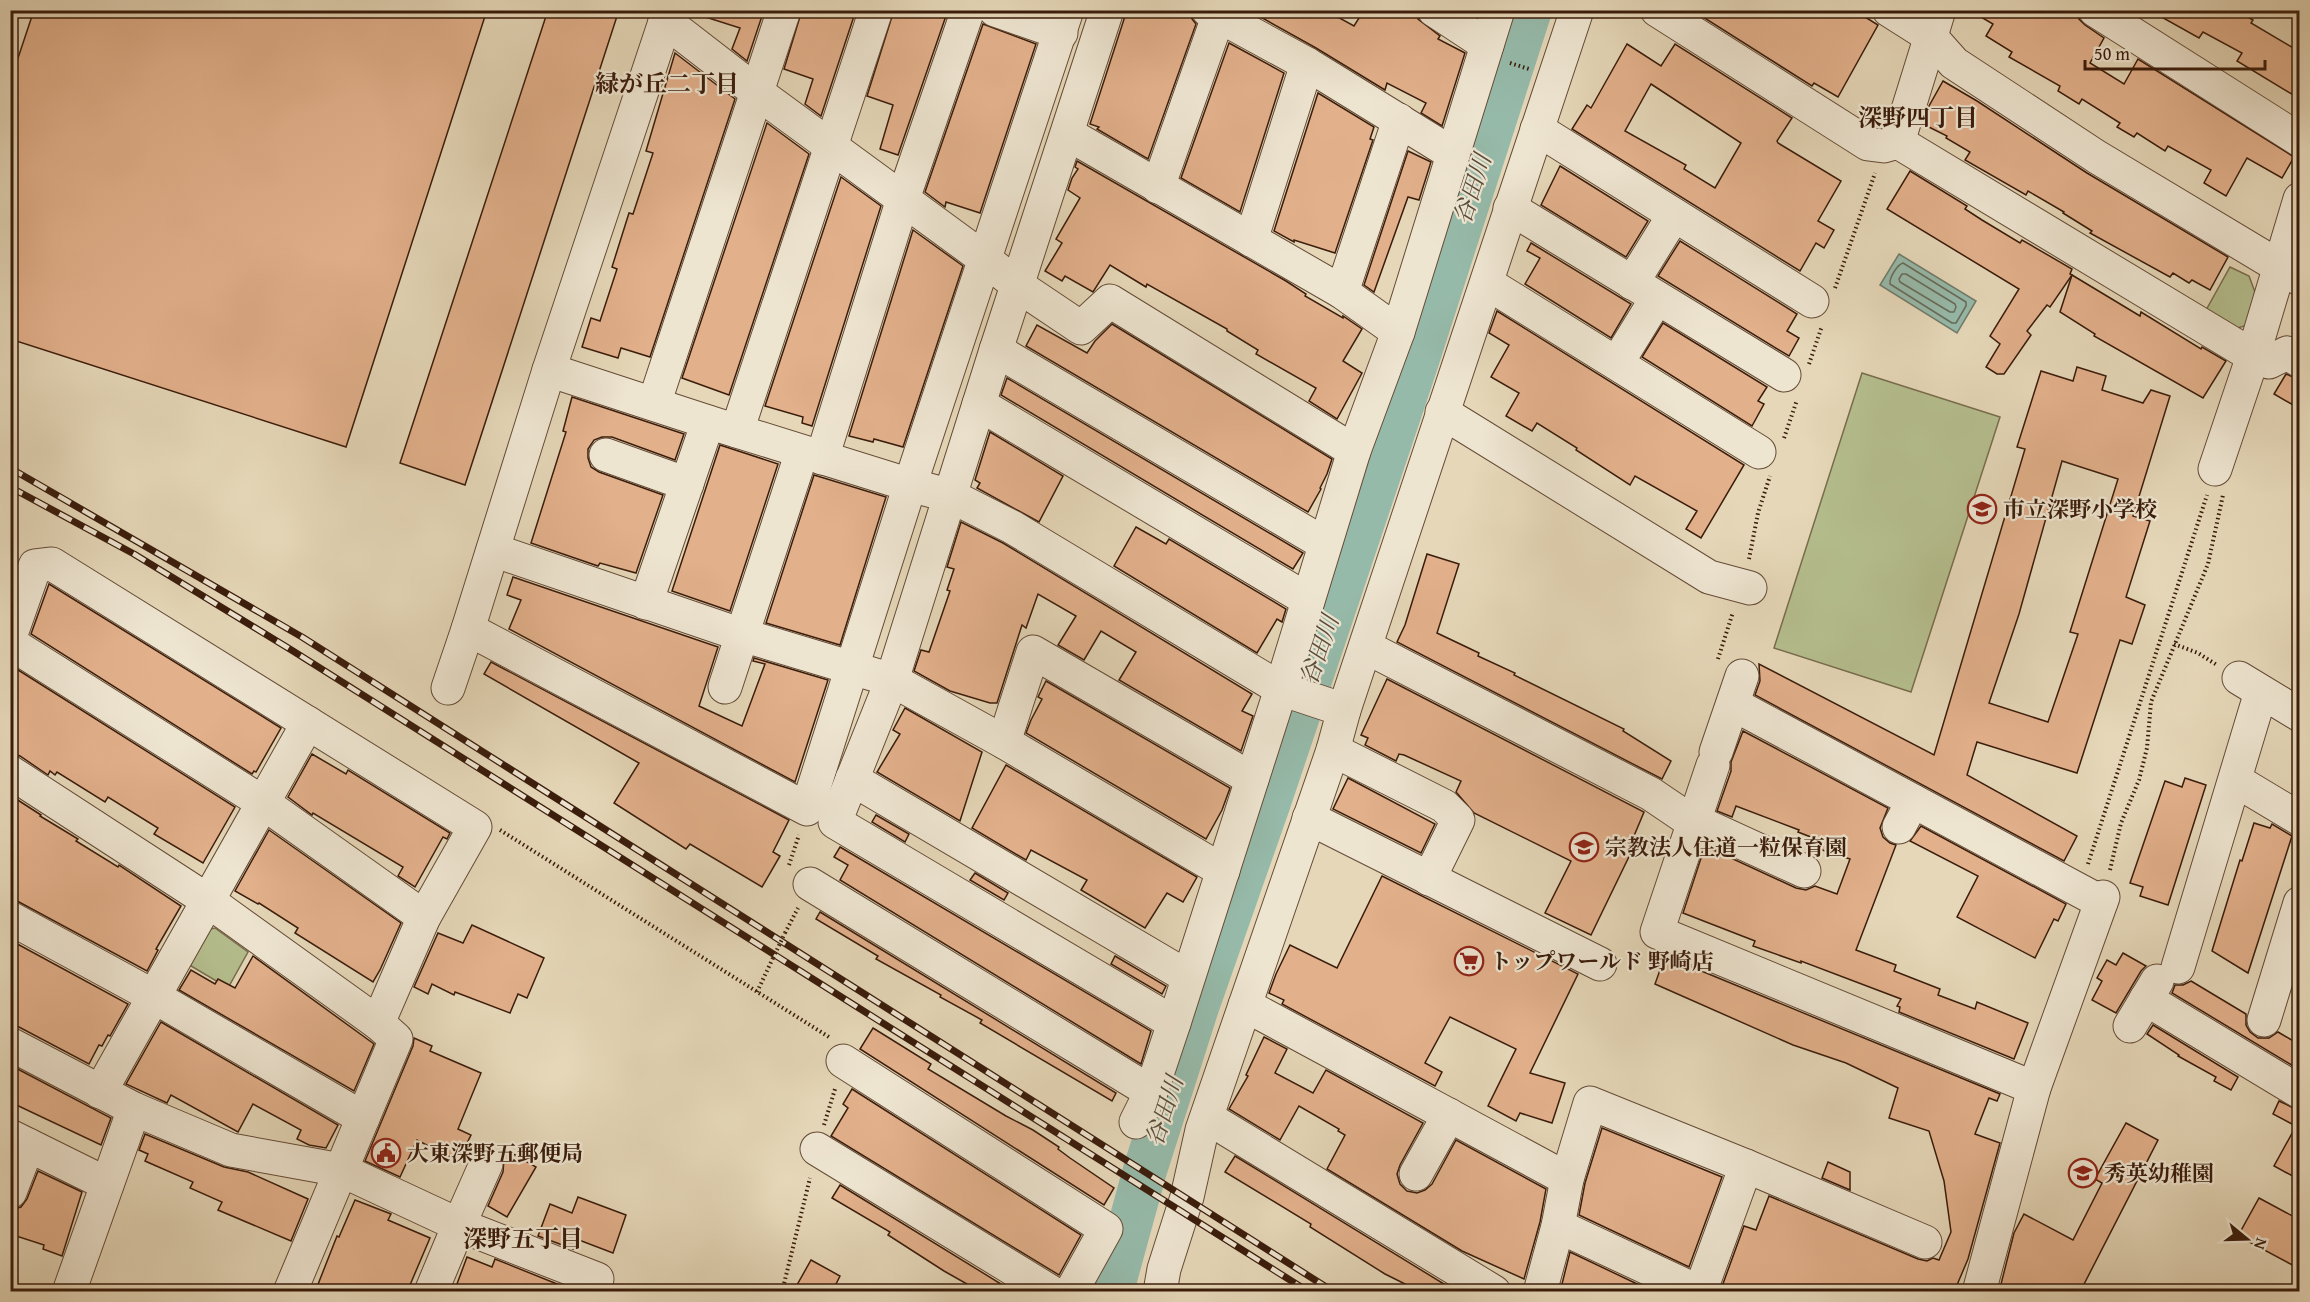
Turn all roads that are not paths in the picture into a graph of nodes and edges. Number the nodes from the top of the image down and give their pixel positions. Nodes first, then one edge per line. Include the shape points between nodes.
1 (784, 10) edge
2 (876, 10) edge
3 (968, 10) edge
4 (995, 10) edge
5 (1107, 10) edge
6 (1434, 10) edge
7 (1498, 10) edge
8 (1577, 10) edge
9 (1657, 10) edge
10 (1889, 10) edge
11 (2095, 10) edge
12 (1213, 14) edge
13 (667, 16) edge
14 (1064, 22) edge
15 (1935, 23) edge
16 (1496, 53) junction
17 (1308, 64) junction
18 (758, 93) junction
19 (1399, 120) junction
20 (1537, 129) junction
21 (1068, 134) junction
22 (2300, 140) edge
23 (1898, 142) junction
24 (832, 147) junction
25 (1453, 154) junction
26 (1158, 187) junction
27 (903, 199) junction
28 (2300, 199) edge
29 (1510, 208) junction
30 (1674, 215) junction
31 (1251, 240) junction
32 (987, 260) junction
33 (2290, 273) edge
34 (1488, 283) junction
35 (1017, 285) junction
36 (1645, 290) junction
37 (1342, 292) junction
38 (1812, 301) dead end
39 (1398, 332) junction
40 (996, 350) junction
41 (2253, 356) junction
42 (2300, 361) edge
43 (1617, 363) junction
44 (549, 370) junction
45 (1784, 375) dead end
46 (654, 404) junction
47 (979, 404) junction
48 (1442, 412) junction
49 (723, 427) junction
50 (1354, 451) junction
51 (1759, 452) dead end
52 (606, 455) dead end
53 (812, 455) junction
54 (2215, 469) road end
55 (687, 484) junction
56 (910, 485) junction
57 (951, 496) junction
58 (1325, 544) junction
59 (493, 550) junction
60 (1750, 588) dead end
61 (1308, 600) junction
62 (646, 603) junction
63 (468, 630) junction
64 (742, 635) junction
65 (10, 637) edge
66 (10, 643) edge
67 (1366, 647) junction
68 (852, 667) junction
69 (892, 680) junction
70 (725, 687) dead end
71 (448, 688) dead end
72 (1281, 689) junction
73 (1344, 710) junction
74 (2300, 716) edge
75 (308, 723) junction
76 (1004, 742) junction
77 (1334, 750) junction
78 (10, 772) edge
79 (852, 778) junction
80 (1252, 779) junction
81 (2235, 780) junction
82 (262, 802) junction
83 (1673, 808) junction
84 (1309, 818) junction
85 (2300, 819) edge
86 (1223, 871) junction
87 (1804, 871) dead end
88 (1429, 879) junction
89 (810, 884) road end
90 (207, 900) junction
91 (2300, 903) edge
92 (424, 917) junction
93 (10, 918) edge
94 (1600, 964) dead end
95 (1188, 976) junction
96 (153, 996) junction
97 (1245, 1005) junction
98 (2264, 1020) dead end
99 (378, 1023) junction
100 (1174, 1023) junction
101 (10, 1044) edge
102 (843, 1061) road end
103 (2034, 1088) junction
104 (100, 1092) junction
105 (1151, 1092) junction
106 (2300, 1092) edge
107 (134, 1109) junction
108 (1449, 1115) junction
109 (363, 1118) junction
110 (1208, 1118) junction
111 (1136, 1122) dead end
112 (20, 1141) edge
113 (817, 1149) dead end
114 (486, 1164) dead end
115 (1746, 1166) junction
116 (341, 1170) junction
117 (1416, 1174) dead end
118 (1567, 1179) junction
119 (107, 1184) junction
120 (10, 1192) edge
121 (459, 1225) junction
122 (1558, 1226) junction
123 (1925, 1242) dead end
124 (597, 1279) dead end
125 (69, 1292) edge
126 (291, 1292) edge
127 (431, 1292) edge
128 (1051, 1292) edge
129 (1071, 1292) edge
130 (1160, 1292) edge
131 (1494, 1292) edge
132 (1540, 1292) edge
133 (1700, 1292) edge
134 (1979, 1292) edge

1 - 18 street
2 - 24 street
3 - 27 street
4 - 14 street
5 - 21 street
6 - 16 street
7 - 16 street
8 - 20 street
9 - 23 street via 1868,144 1884,146
10 - 15 street
11 - 22 street
12 - 17 street
12 - 26 street
13 - 18 street
13 - 44 street
14 - 32 street
15 - 23 street
15 - 33 street via 1954,63 2097,157
16 - 25 street
17 - 19 street
17 - 31 street
18 - 24 street
18 - 46 street
19 - 25 street
19 - 37 street
20 - 29 street
20 - 30 street
21 - 26 street
21 - 35 street
23 - 41 street
24 - 27 street
24 - 49 street
25 - 39 street
26 - 31 street
27 - 32 street
27 - 53 street
28 - 33 street
29 - 34 street
29 - 36 street
30 - 36 street
30 - 38 street
31 - 37 street
32 - 35 street
32 - 56 street
33 - 41 street
34 - 43 street
34 - 48 street
35 - 40 street
35 - 50 street via 1081,327 1110,301
36 - 43 street
36 - 45 street
37 - 39 street
39 - 50 street
40 - 47 street
40 - 58 street
41 - 42 street via 2269,362 2287,353
41 - 54 street
43 - 51 street
44 - 46 street
44 - 59 street
46 - 49 street
47 - 57 street
47 - 61 street
48 - 60 street via 1709,577
48 - 67 street
49 - 53 street
49 - 55 street
50 - 58 street
52 - 55 street
53 - 56 street
53 - 64 street
55 - 62 street
56 - 57 street
56 - 68 street
57 - 69 street
57 - 72 street via 1022,533
58 - 61 street
59 - 62 street
59 - 63 street
61 - 72 street
62 - 64 street
63 - 68 street via 807,809
63 - 71 street
64 - 68 street
64 - 70 street
65 - 75 street via 35,567 52,564
66 - 82 street
67 - 73 street
67 - 83 street
68 - 69 street
69 - 76 street
69 - 79 street
72 - 73 street
72 - 80 street
73 - 77 street
74 - 81 street via 2250,685
75 - 82 street
75 - 92 street via 475,827
76 - 80 street via 1034,652
76 - 86 street
77 - 84 street
77 - 88 street via 1444,806 1458,820
78 - 90 street
79 - 95 street
79 - 100 street via 835,822
80 - 86 street
81 - 85 street
81 - 106 street via 2153,992
82 - 90 street
82 - 92 street
83 - 87 street
83 - 103 street via 1657,932
83 - 103 street via 1714,758 1738,690 1906,814 2102,899
84 - 88 street
84 - 97 street
86 - 95 street
88 - 94 street
89 - 105 street
90 - 96 street
90 - 99 street
91 - 98 street
92 - 99 street
93 - 96 street
95 - 100 street
96 - 104 street
96 - 109 street
97 - 108 street
97 - 110 street
99 - 109 street via 396,1039
100 - 105 street
101 - 104 street
102 - 129 street via 1107,1229
103 - 134 street
104 - 107 street
105 - 111 street
107 - 116 street via 231,1150
107 - 119 street
108 - 117 street
108 - 118 street
109 - 116 street
110 - 130 street
110 - 131 street
112 - 119 street
112 - 120 street
113 - 128 street
114 - 121 street
115 - 118 street via 1590,1103
115 - 123 street
115 - 133 street
116 - 121 street
116 - 126 street
118 - 122 street
119 - 125 street
121 - 124 street
121 - 127 street
122 - 132 street
122 - 133 street

